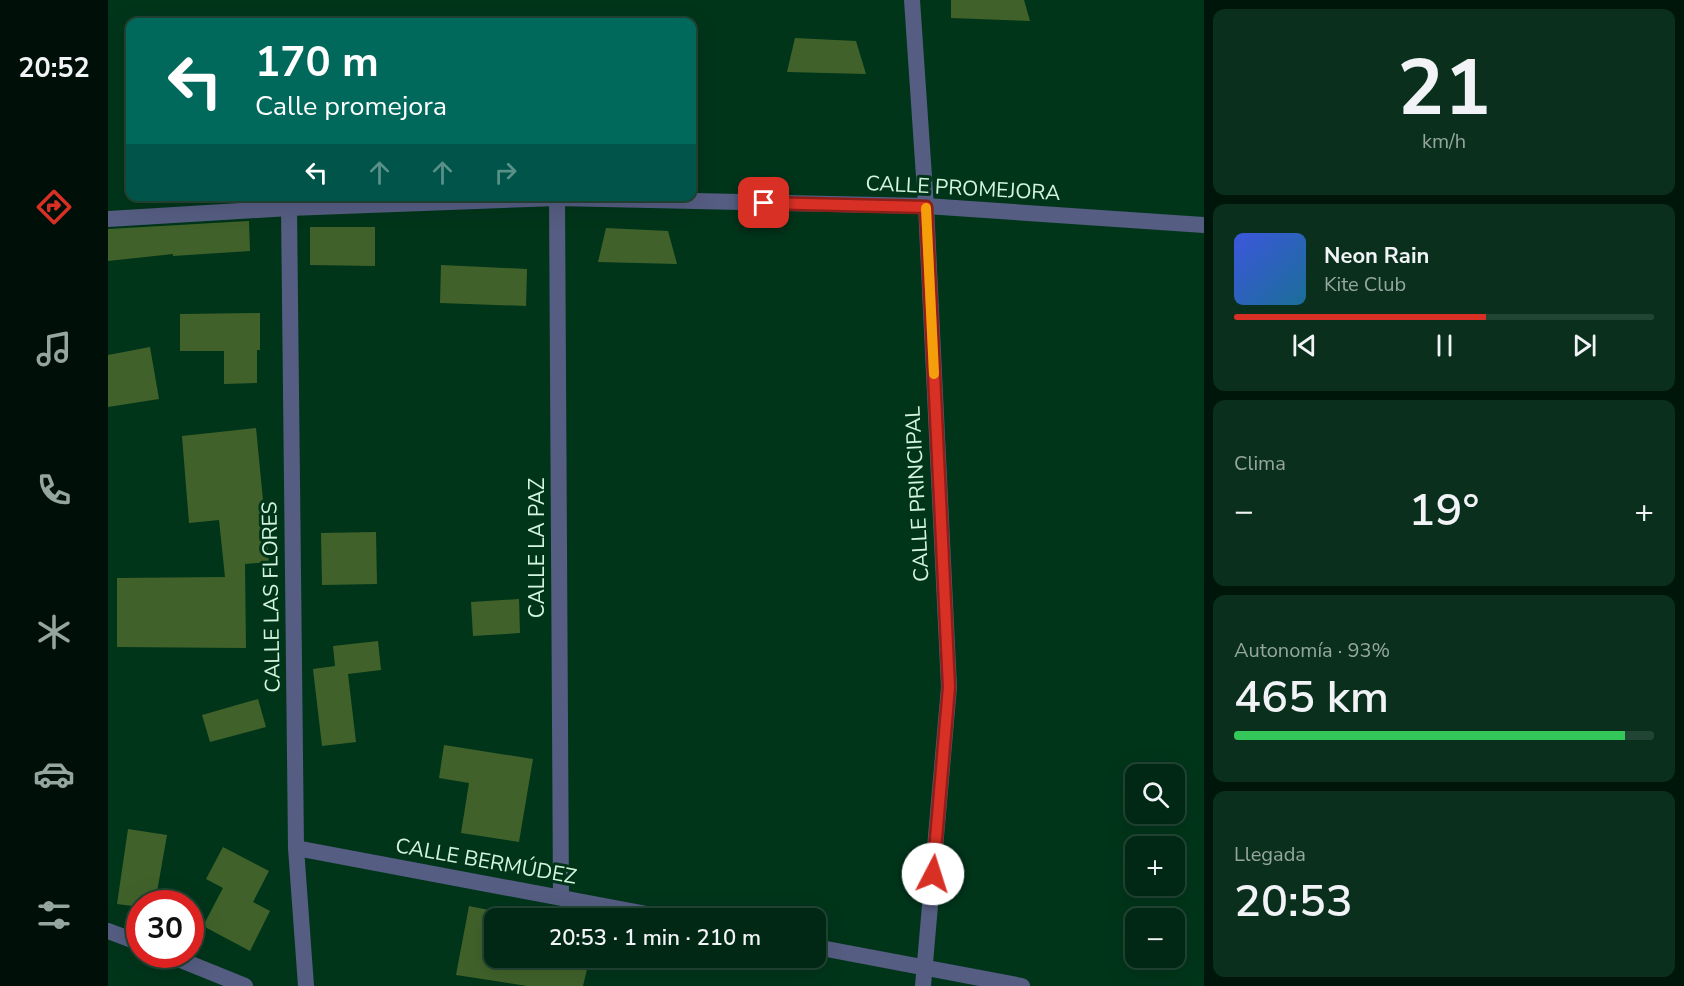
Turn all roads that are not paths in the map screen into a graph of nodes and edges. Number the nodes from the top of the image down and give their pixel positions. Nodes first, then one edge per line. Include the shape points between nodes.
1 (912, 0) edge
2 (477, 201) edge
3 (557, 201) edge
4 (680, 201) edge
5 (926, 207) junction
6 (289, 208) junction
7 (108, 219) edge
8 (1204, 225) edge
9 (296, 848) junction
10 (561, 897) junction
11 (618, 908) edge
12 (108, 931) edge
13 (126, 938) edge
14 (826, 948) edge
15 (201, 968) edge
16 (925, 968) junction
17 (245, 986) edge
18 (306, 986) edge
19 (923, 986) edge
20 (1022, 986) edge

1 - 5 street, CALLE PRINCIPAL
2 - 6 street, CALLE PROMEJORA
3 - 10 street, CALLE LA PAZ
4 - 5 street, CALLE PROMEJORA
5 - 8 street, CALLE PROMEJORA
5 - 16 street, CALLE PRINCIPAL via 949,687
6 - 7 street, CALLE PROMEJORA
6 - 9 street, CALLE LAS FLORES
9 - 10 street, CALLE BERMÚDEZ
9 - 18 street, CALLE LAS FLORES
10 - 11 street, CALLE BERMÚDEZ
12 - 13 street
14 - 16 street
15 - 17 street
16 - 19 street, CALLE PRINCIPAL
16 - 20 street

